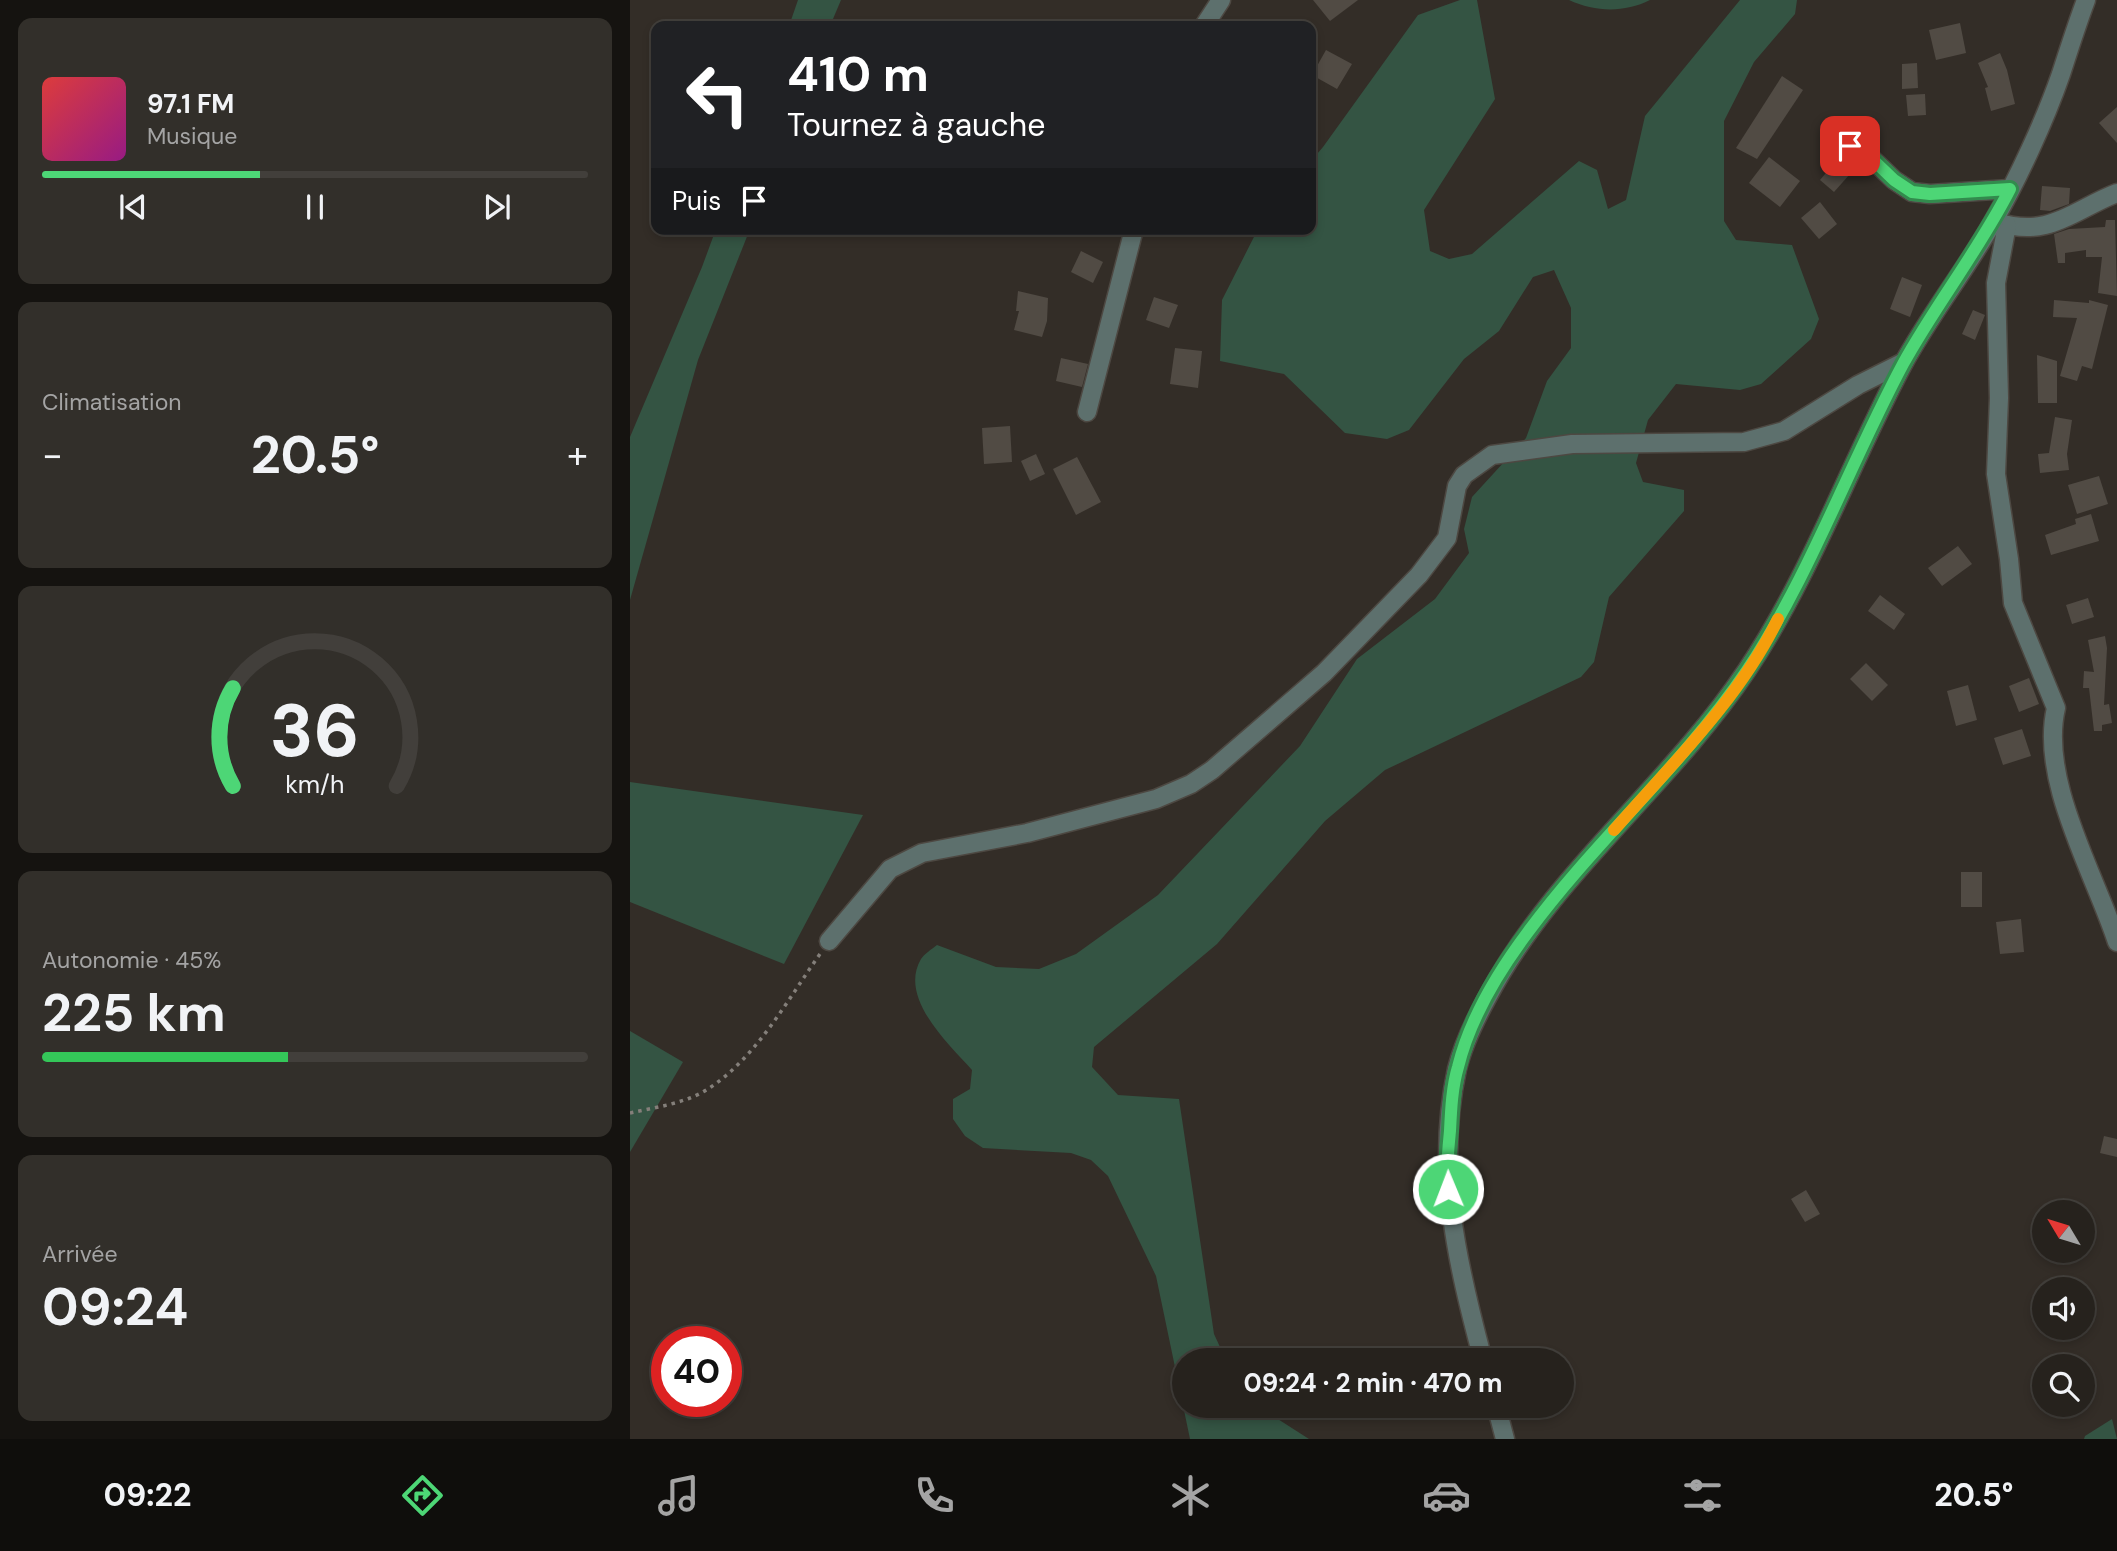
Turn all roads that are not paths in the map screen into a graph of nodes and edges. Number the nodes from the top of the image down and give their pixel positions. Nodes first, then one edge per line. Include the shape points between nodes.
1 (1221, 0) edge
2 (2086, 0) edge
3 (1207, 21) edge
4 (1850, 146) dead end
5 (2010, 189) junction
6 (2117, 193) edge
7 (2000, 223) junction
8 (1133, 235) edge
9 (1904, 362) junction
10 (1087, 412) dead end
11 (829, 941) road end
12 (2117, 942) edge
13 (1480, 1348) edge
14 (1499, 1418) edge
15 (1505, 1439) edge

1 - 3 street
2 - 5 street via 2049,106
4 - 5 street via 1912,192
5 - 7 street
6 - 7 street via 2065,220 2044,225
7 - 9 street
7 - 12 street via 1996,474 2013,603 2056,708 2052,723 2058,779
8 - 10 street
9 - 11 street via 1848,390 1784,431 1744,442 1572,444 1492,455 1464,475 1457,486 1447,538 1419,575 1324,673 1212,770 1157,799 1027,833 922,853 890,869
9 - 13 street via 1776,624 1746,672 1704,728 1551,901 1515,950 1473,1023 1457,1068 1446,1168 1452,1231
14 - 15 street

